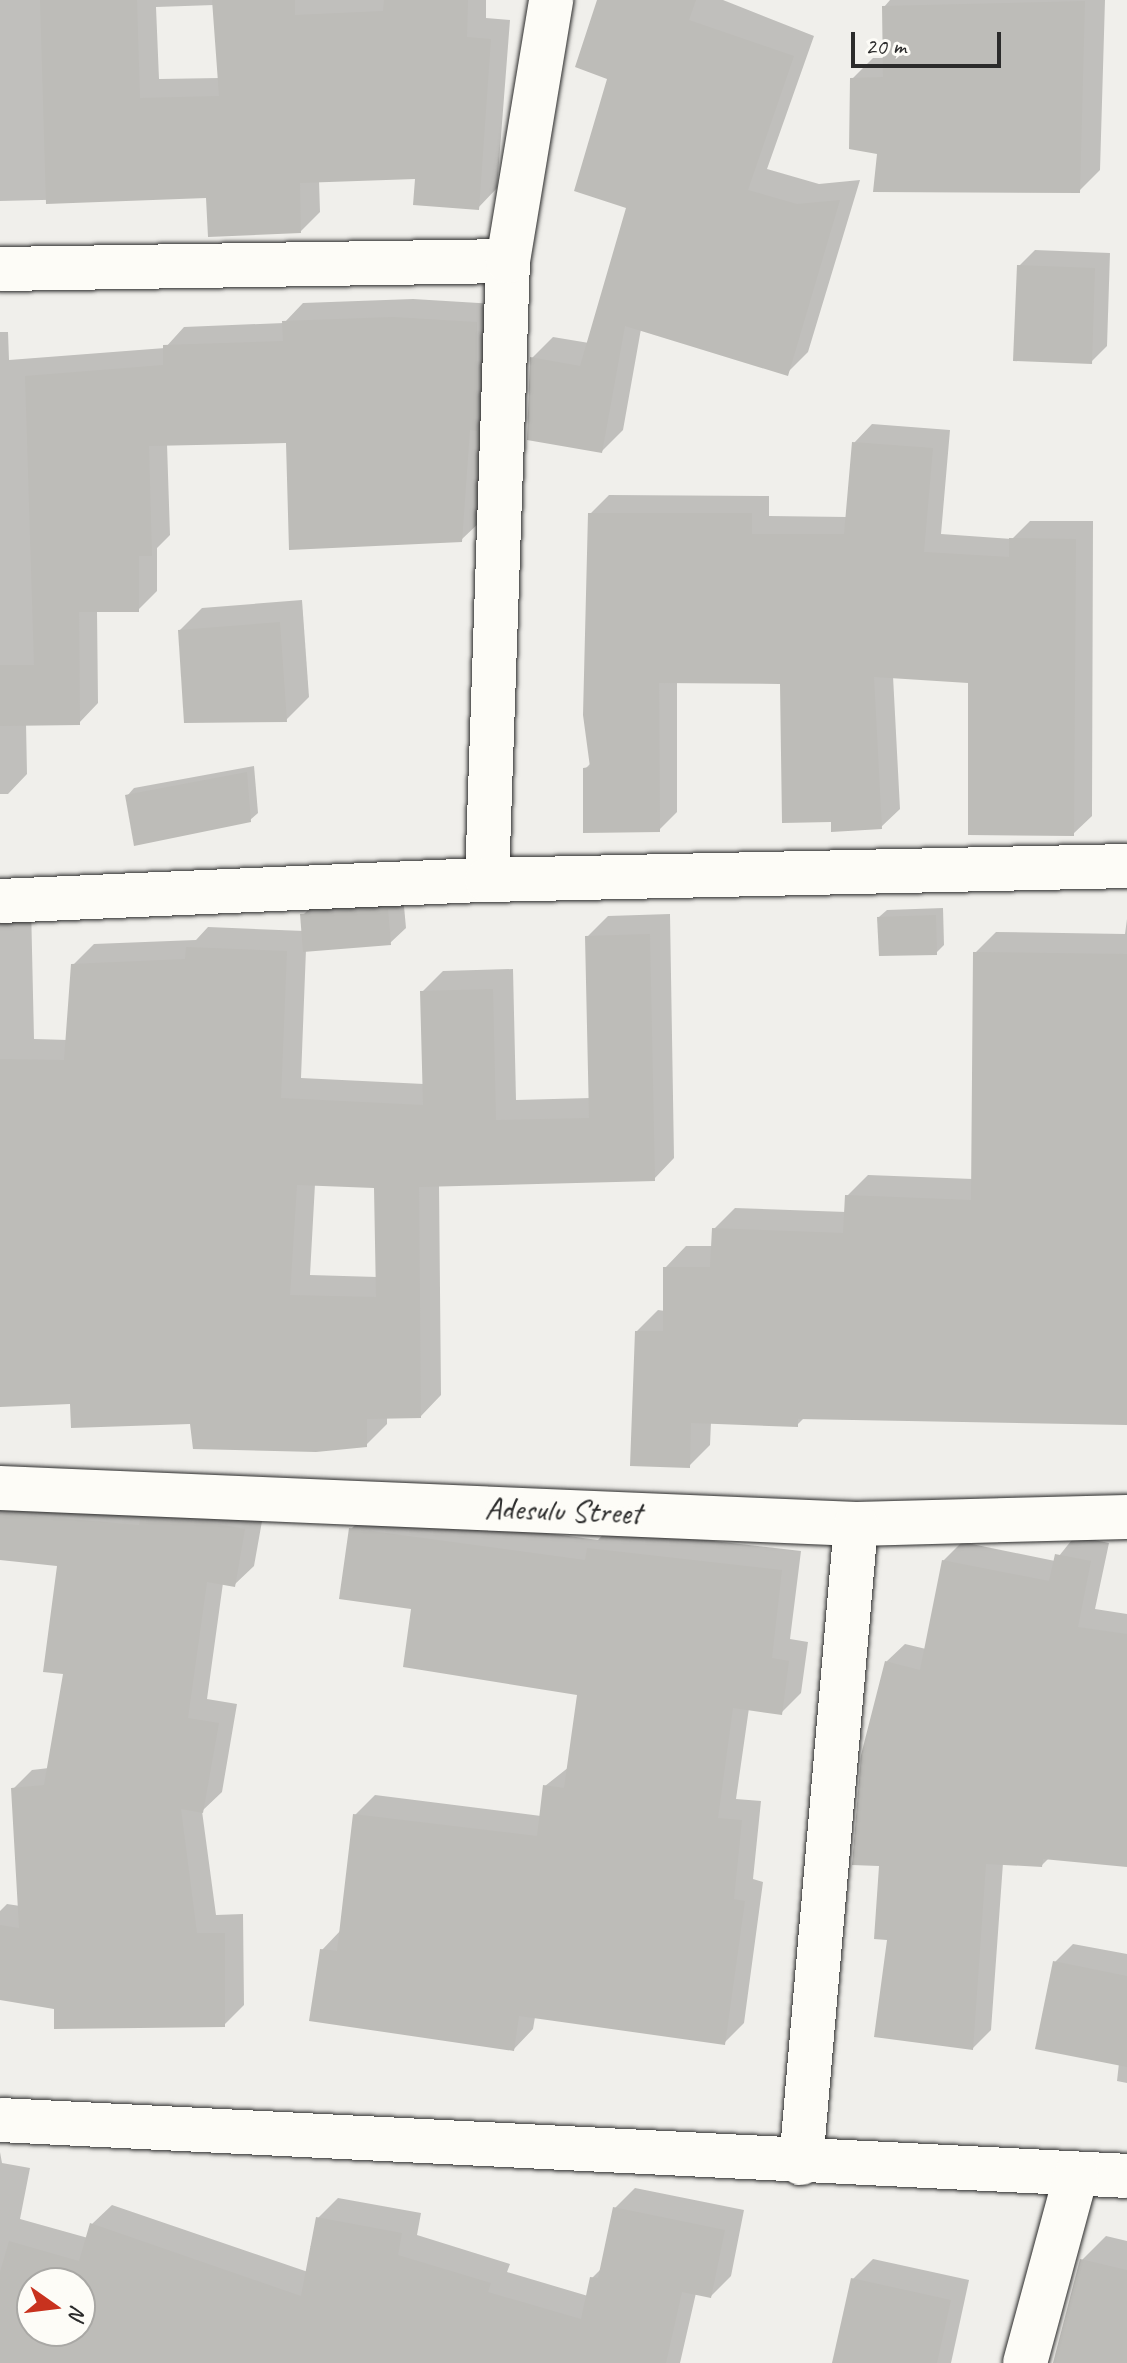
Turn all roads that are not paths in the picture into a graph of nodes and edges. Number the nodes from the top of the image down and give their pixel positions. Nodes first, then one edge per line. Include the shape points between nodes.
1 (551, 0) edge
2 (508, 261) junction
3 (0, 269) edge
4 (1127, 866) edge
5 (487, 880) junction
6 (0, 901) edge
7 (0, 1488) edge
8 (1127, 1517) edge
9 (856, 1524) junction
10 (0, 2120) edge
11 (801, 2163) junction
12 (1076, 2175) junction
13 (1127, 2176) edge
14 (1025, 2363) edge

1 - 2 street
2 - 3 street
2 - 5 street
4 - 5 street
5 - 6 street
7 - 9 street, Adesulu Street
8 - 9 street, Adesulu Street
9 - 11 street
10 - 11 street
11 - 12 street
12 - 13 street
12 - 14 street

